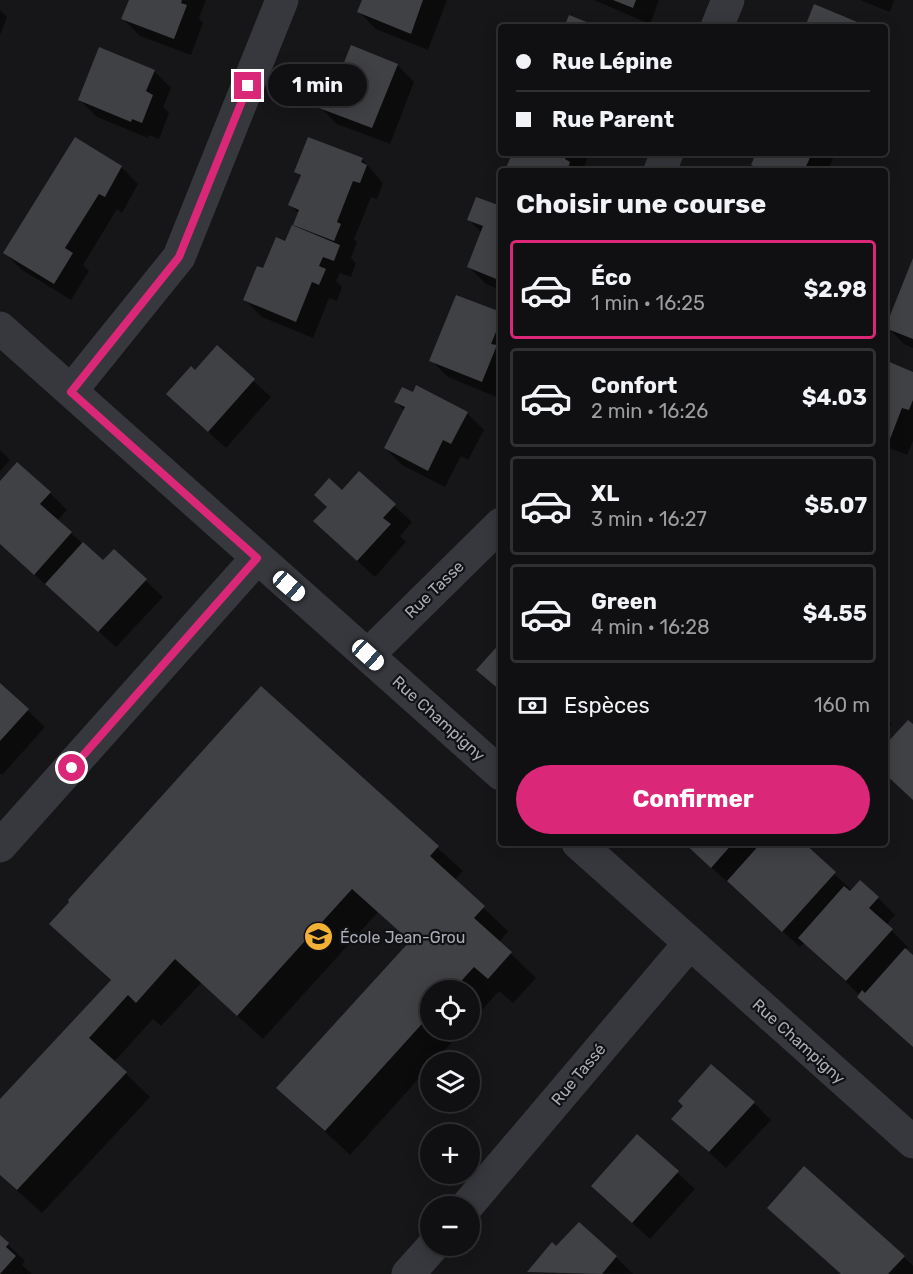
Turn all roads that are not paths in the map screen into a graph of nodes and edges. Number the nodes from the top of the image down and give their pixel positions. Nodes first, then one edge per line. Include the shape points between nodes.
1 (282, 0) edge
2 (728, 0) edge
3 (718, 24) edge
4 (0, 328) edge
5 (71, 392) junction
6 (498, 527) edge
7 (257, 558) junction
8 (368, 655) junction
9 (498, 771) edge
10 (0, 846) edge
11 (581, 846) edge
12 (690, 943) junction
13 (913, 1142) edge
14 (475, 1196) edge

1 - 5 street via 179,257
2 - 3 street
4 - 5 street, Rue Champigny
5 - 7 street, Rue Champigny
6 - 8 street, Rue Tasse
7 - 8 street, Rue Champigny
7 - 10 street
8 - 9 street, Rue Champigny
11 - 12 street, Rue Champigny
12 - 13 street, Rue Champigny
12 - 14 street, Rue Tassé

